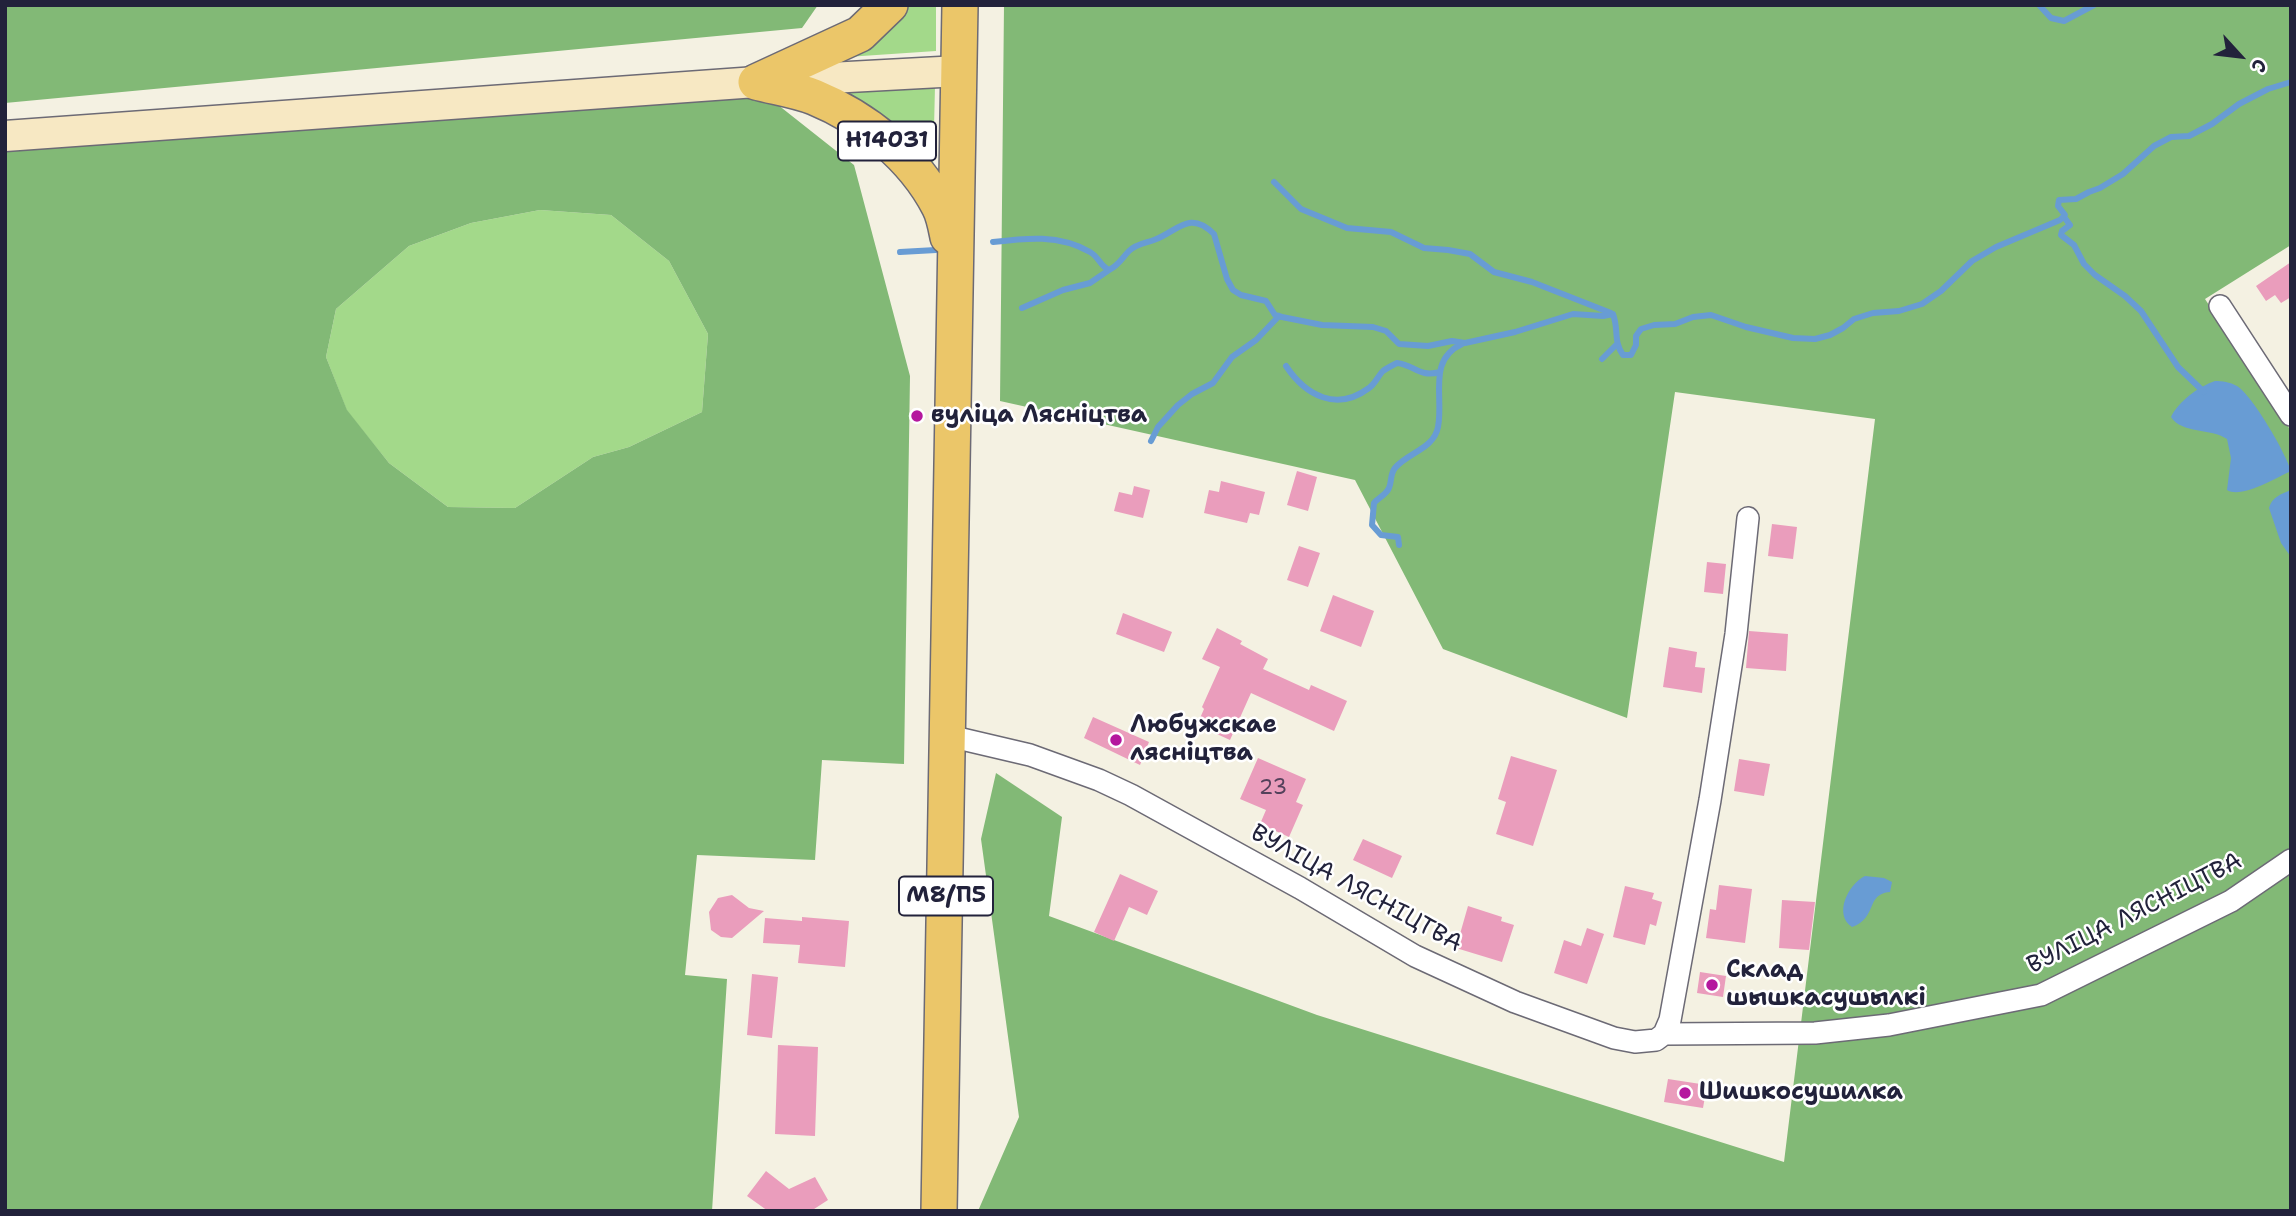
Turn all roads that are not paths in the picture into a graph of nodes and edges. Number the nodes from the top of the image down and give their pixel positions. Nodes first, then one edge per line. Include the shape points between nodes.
1 (890, 5) edge
2 (960, 5) edge
3 (959, 71) junction
4 (756, 82) junction
5 (5, 136) edge
6 (956, 267) junction
7 (2220, 306) dead end
8 (2291, 415) edge
9 (1748, 518) dead end
10 (949, 736) junction
11 (2291, 860) edge
12 (1664, 1034) junction
13 (939, 1211) edge

1 - 4 main road, Н14031 via 860,34
2 - 3 main road, М8/П5
3 - 4 street, Н14031
3 - 6 main road, М8/П5
4 - 5 street, Н14031
4 - 6 main road, Н14031 via 844,110 886,140 922,178 941,208
6 - 10 main road, М8/П5
7 - 8 street
9 - 12 street via 1736,634 1710,800
10 - 12 street, ВУЛІЦА ЛЯСНІЦТВА via 1030,755 1131,795 1415,956 1515,1002 1614,1038 1635,1042 1656,1040
10 - 13 main road, М8/П5
11 - 12 street, ВУЛІЦА ЛЯСНІЦТВА via 2231,901 2041,995 1889,1025 1815,1033

